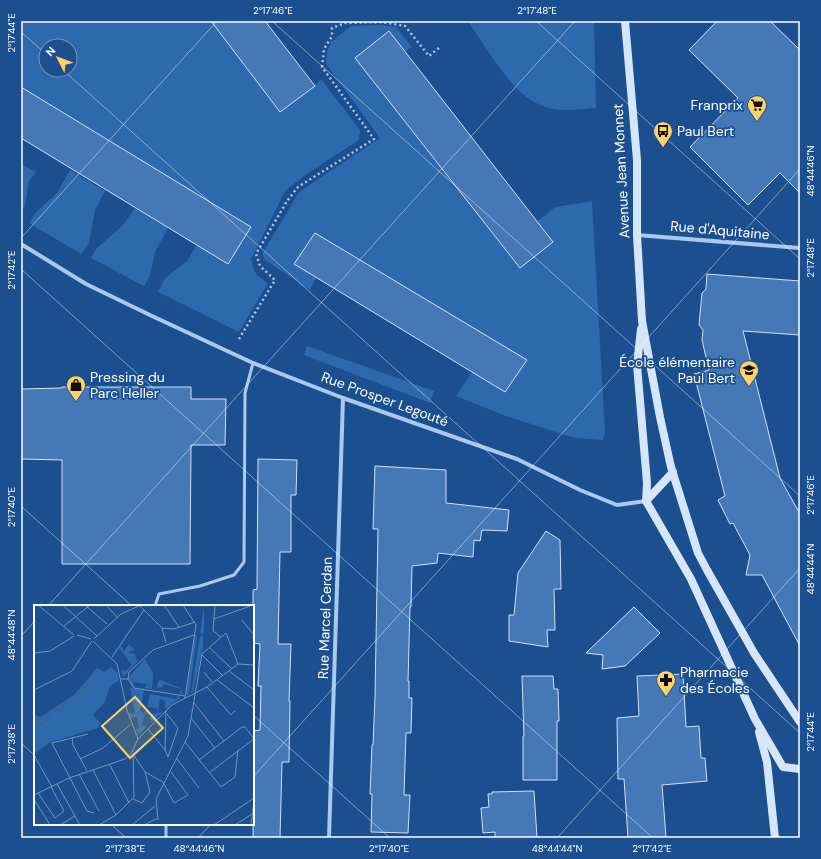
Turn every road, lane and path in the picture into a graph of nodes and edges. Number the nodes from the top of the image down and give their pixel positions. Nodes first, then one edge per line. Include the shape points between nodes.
1 (625, 21) edge
2 (440, 47) dead end
3 (637, 235) junction
4 (21, 244) edge
5 (800, 248) edge
6 (642, 321) junction
7 (230, 353) junction
8 (253, 363) junction
9 (343, 398) junction
10 (672, 472) junction
11 (646, 501) junction
12 (155, 605) edge
13 (755, 719) junction
14 (800, 722) edge
15 (800, 769) edge
16 (166, 825) edge
17 (166, 838) edge
18 (329, 838) edge
19 (775, 838) edge

1 - 3 main road, Avenue Jean Monnet via 637,160
2 - 7 path via 429,56 405,26 382,22 345,23 332,28 332,36 324,50 322,67 374,139 298,187 287,201 256,254 260,266 275,280
3 - 5 street, Rue d'Aquitaine
3 - 6 main road, Avenue Jean Monnet
4 - 7 street, Rue Prosper Legouté via 86,284
6 - 10 main road, Avenue Jean Monnet
6 - 11 main road, Avenue Jean Monnet via 637,365 647,482
7 - 8 street, Rue Prosper Legouté
8 - 9 street, Rue Prosper Legouté
8 - 12 lane via 245,393 244,562 234,575 200,586 159,594
9 - 11 street, Rue Prosper Legouté via 517,459 617,505
9 - 18 street, Rue Marcel Cerdan
10 - 11 main road
10 - 14 main road via 706,570 754,653
11 - 13 main road via 691,579
13 - 15 main road via 783,767
13 - 19 main road via 767,762
16 - 17 lane

